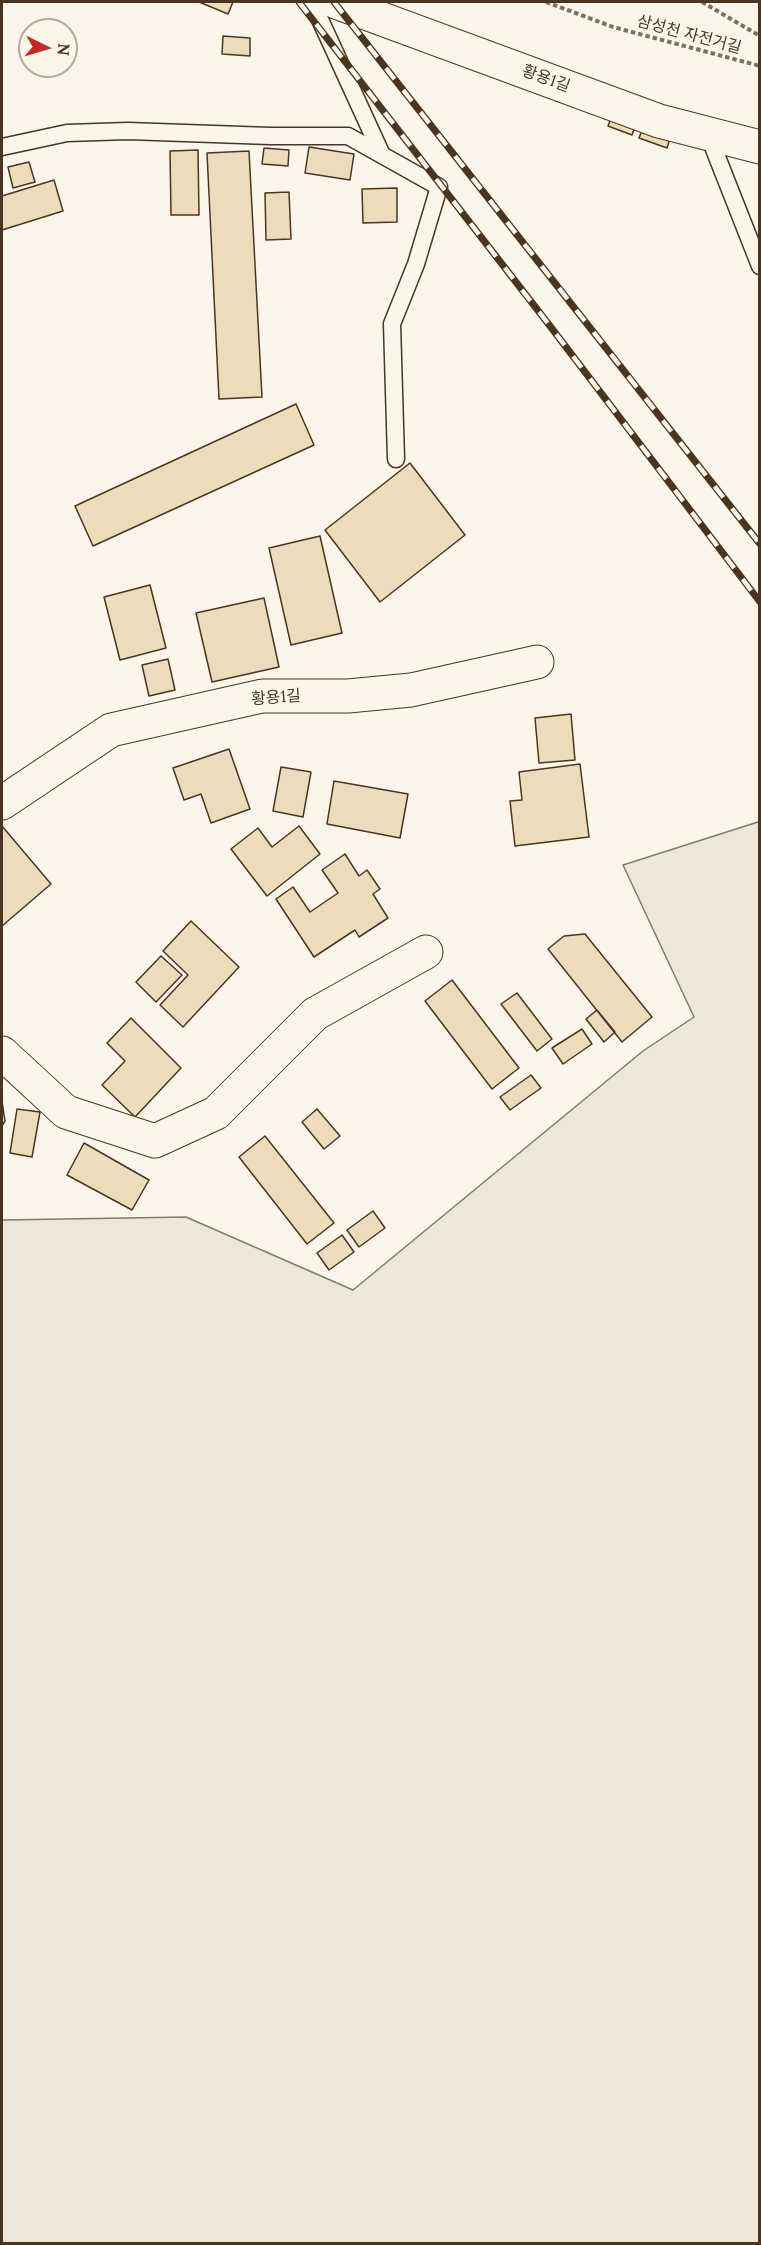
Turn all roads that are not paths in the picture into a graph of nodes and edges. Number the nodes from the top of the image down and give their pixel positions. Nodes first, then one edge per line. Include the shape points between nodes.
1 (312, 2) edge
2 (336, 2) edge
3 (708, 134) junction
4 (2, 147) edge
5 (759, 147) edge
6 (381, 155) junction
7 (759, 266) edge
8 (396, 459) dead end
9 (537, 662) dead end
10 (2, 803) edge
11 (426, 952) dead end
12 (2, 1053) edge

1 - 6 lane
2 - 3 street, 황용1길 via 659,121
3 - 5 street, 황용1길
3 - 7 lane
4 - 6 lane via 67,133 128,131 348,136
6 - 8 lane via 439,188 416,264 392,324
9 - 10 street, 황용1길 via 411,690 348,696 262,696 111,730
11 - 12 street via 315,1014 216,1113 155,1140 66,1112

